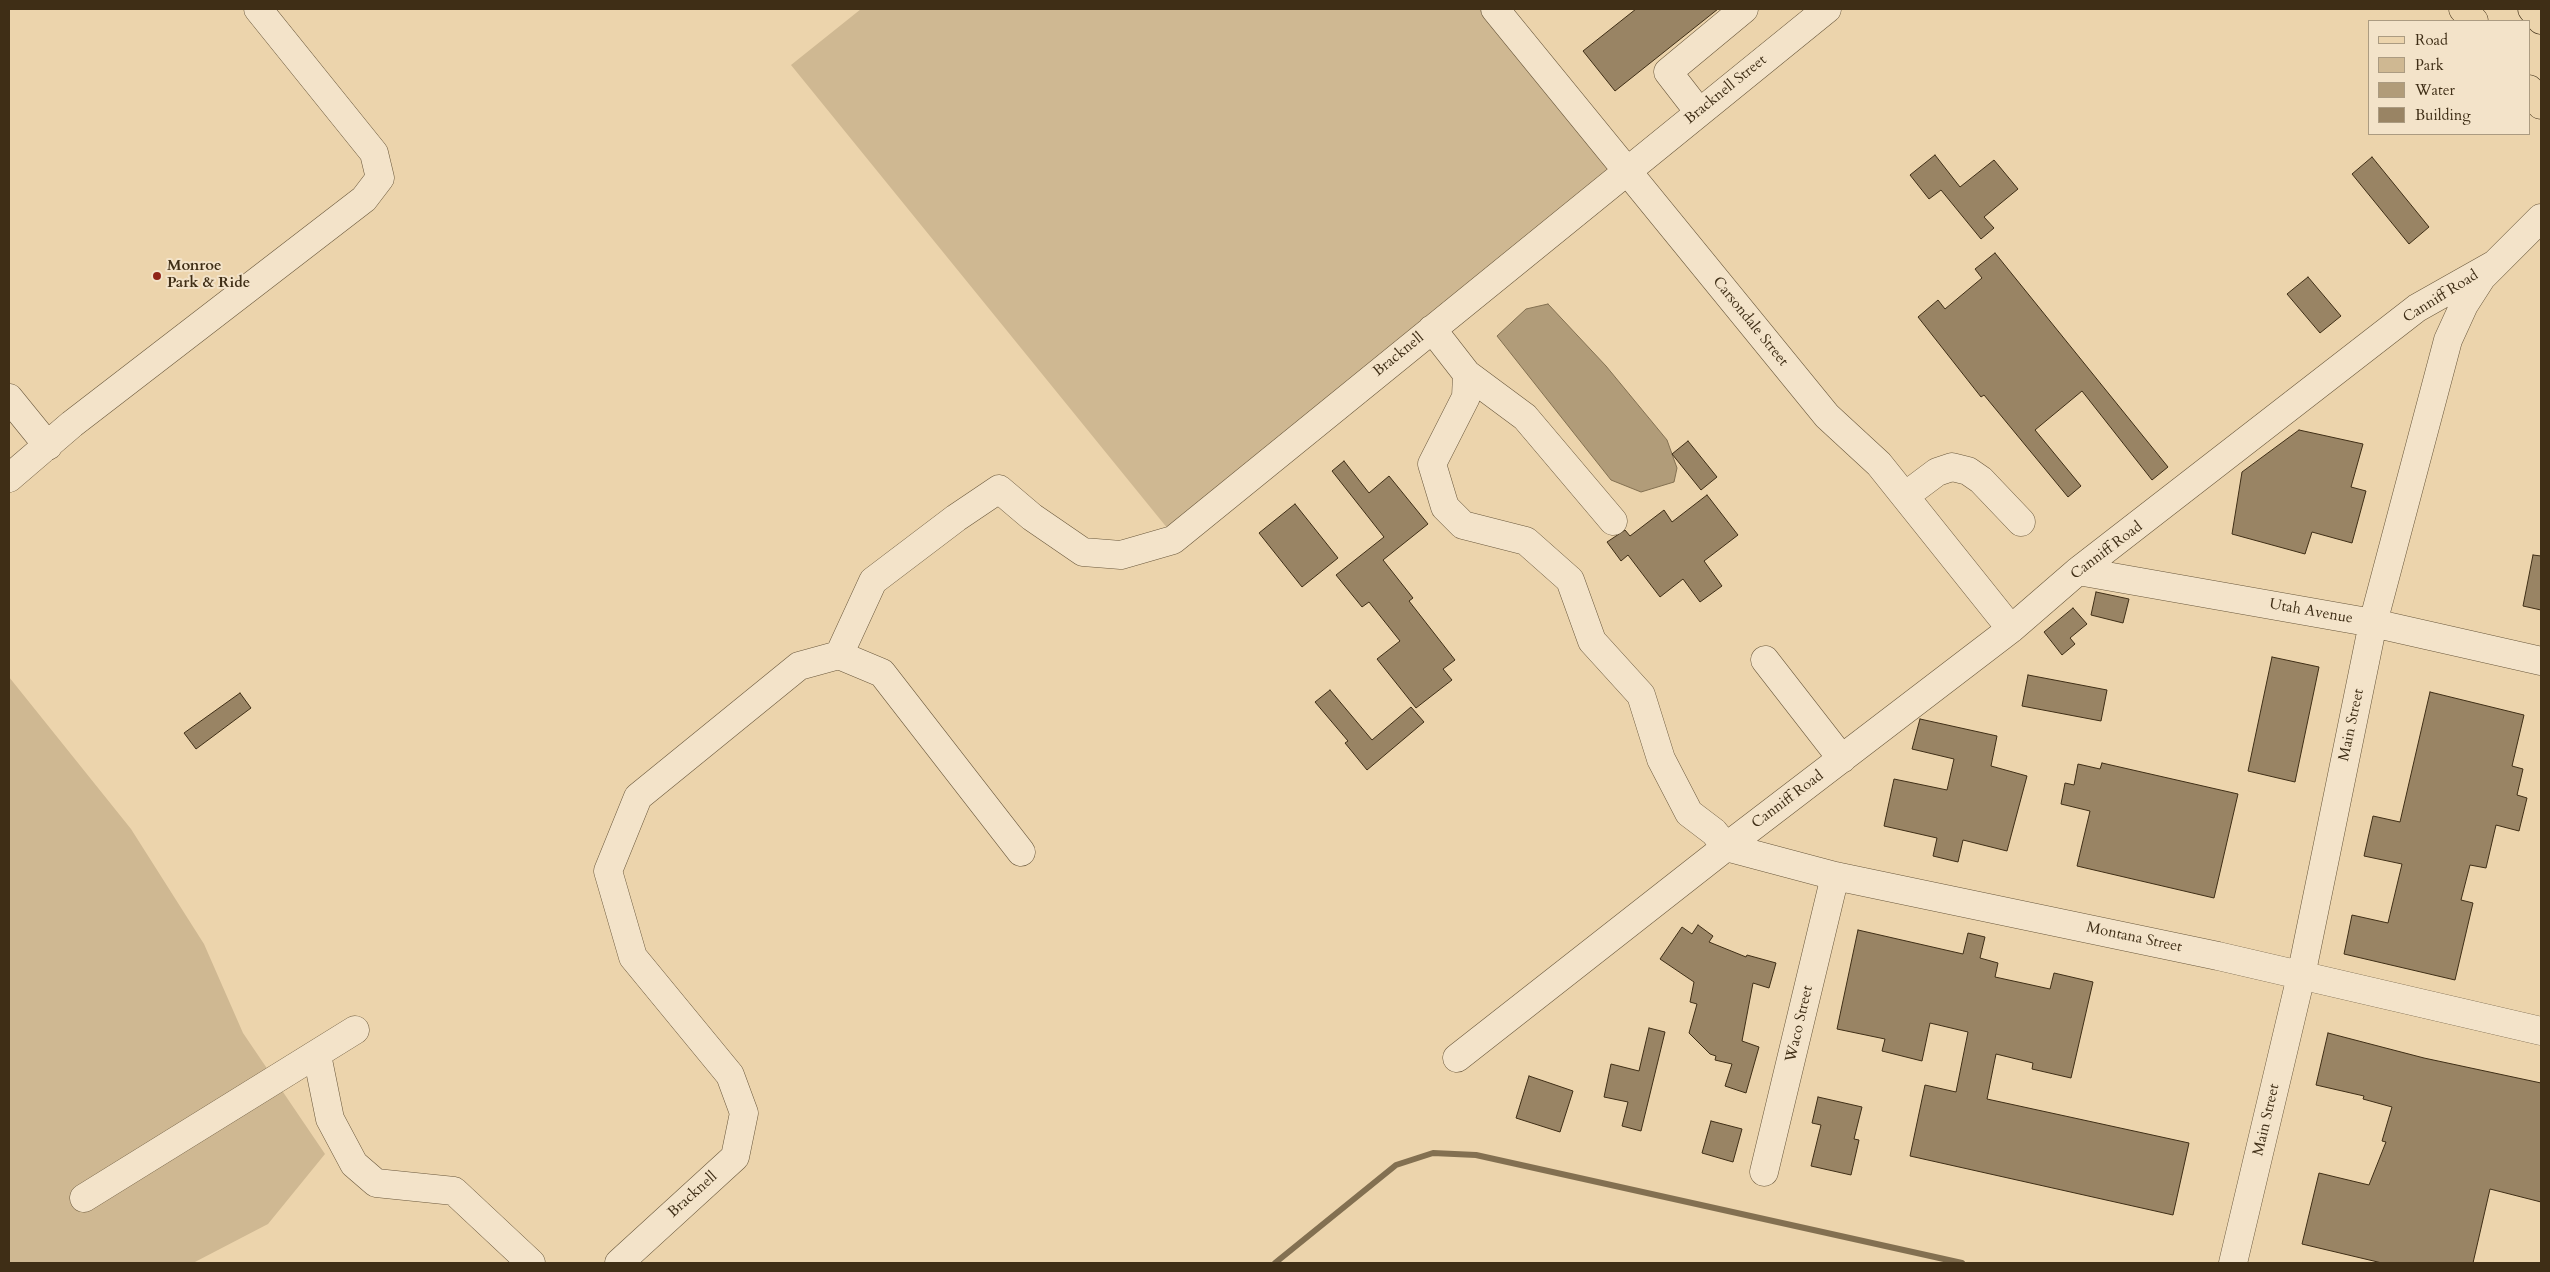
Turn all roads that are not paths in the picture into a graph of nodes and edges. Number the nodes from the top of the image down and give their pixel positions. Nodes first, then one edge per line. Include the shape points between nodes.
1 (258, 9) edge
2 (1495, 9) edge
3 (1744, 9) edge
4 (1827, 9) edge
5 (2463, 9) edge
6 (1800, 17) edge
7 (2473, 20) edge
8 (2530, 90) edge
9 (2541, 105) edge
10 (1699, 112) junction
11 (1626, 171) junction
12 (2541, 218) edge
13 (2495, 264) junction
14 (1432, 329) junction
15 (1467, 374) junction
16 (9, 398) edge
17 (48, 446) junction
18 (9, 478) edge
19 (1904, 496) junction
20 (1613, 521) dead end
21 (2021, 522) dead end
22 (2078, 572) junction
23 (2373, 623) junction
24 (2011, 629) junction
25 (839, 655) junction
26 (1765, 660) dead end
27 (2541, 661) edge
28 (1842, 758) junction
29 (1726, 848) junction
30 (1022, 852) dead end
31 (1835, 876) junction
32 (2301, 976) junction
33 (355, 1030) dead end
34 (2541, 1031) edge
35 (317, 1055) junction
36 (1457, 1058) dead end
37 (1764, 1172) dead end
38 (84, 1198) dead end
39 (531, 1263) edge
40 (619, 1263) edge
41 (2233, 1263) edge

1 - 17 street via 374,153 380,178 364,199 72,424
2 - 11 street, Carsondale Street
3 - 10 street via 1668,72
4 - 6 street, Bracknell Street
5 - 7 main road
6 - 10 street, Bracknell Street
8 - 9 main road
10 - 11 street, Bracknell Street
11 - 14 street, Bracknell
11 - 19 street, Carsondale Street via 1827,416 1879,464
12 - 13 street, Main Street
13 - 22 street, Canniff Road via 2417,308
13 - 23 street, Main Street via 2482,277 2464,305 2448,340
14 - 15 street
14 - 25 street, Bracknell via 1173,540 1121,555 1083,552 1032,517 999,489 873,581
15 - 20 street via 1525,417
15 - 29 street via 1466,397 1432,464 1445,507 1463,525 1526,541 1570,580 1592,641 1641,695 1661,759 1689,813 1714,832
16 - 17 street
17 - 18 street
19 - 21 street via 1937,472 1952,467 1968,470 1982,480
19 - 24 street, Carsondale Street
22 - 23 street, Utah Avenue
22 - 24 street, Canniff Road
23 - 27 street, Utah Avenue
23 - 32 street, Main Street
24 - 28 street, Canniff Road
25 - 30 street via 882,673
25 - 40 street, Bracknell via 799,666 638,797 608,872 633,957 730,1075 744,1113 735,1157
26 - 28 street
28 - 29 street, Canniff Road
29 - 31 street, Montana Street
29 - 36 street, Canniff Road
31 - 32 street, Montana Street
31 - 37 street, Waco Street
32 - 34 street, Montana Street
32 - 41 street, Main Street
33 - 35 street
35 - 38 street
35 - 39 street via 330,1119 354,1164 376,1183 454,1191

